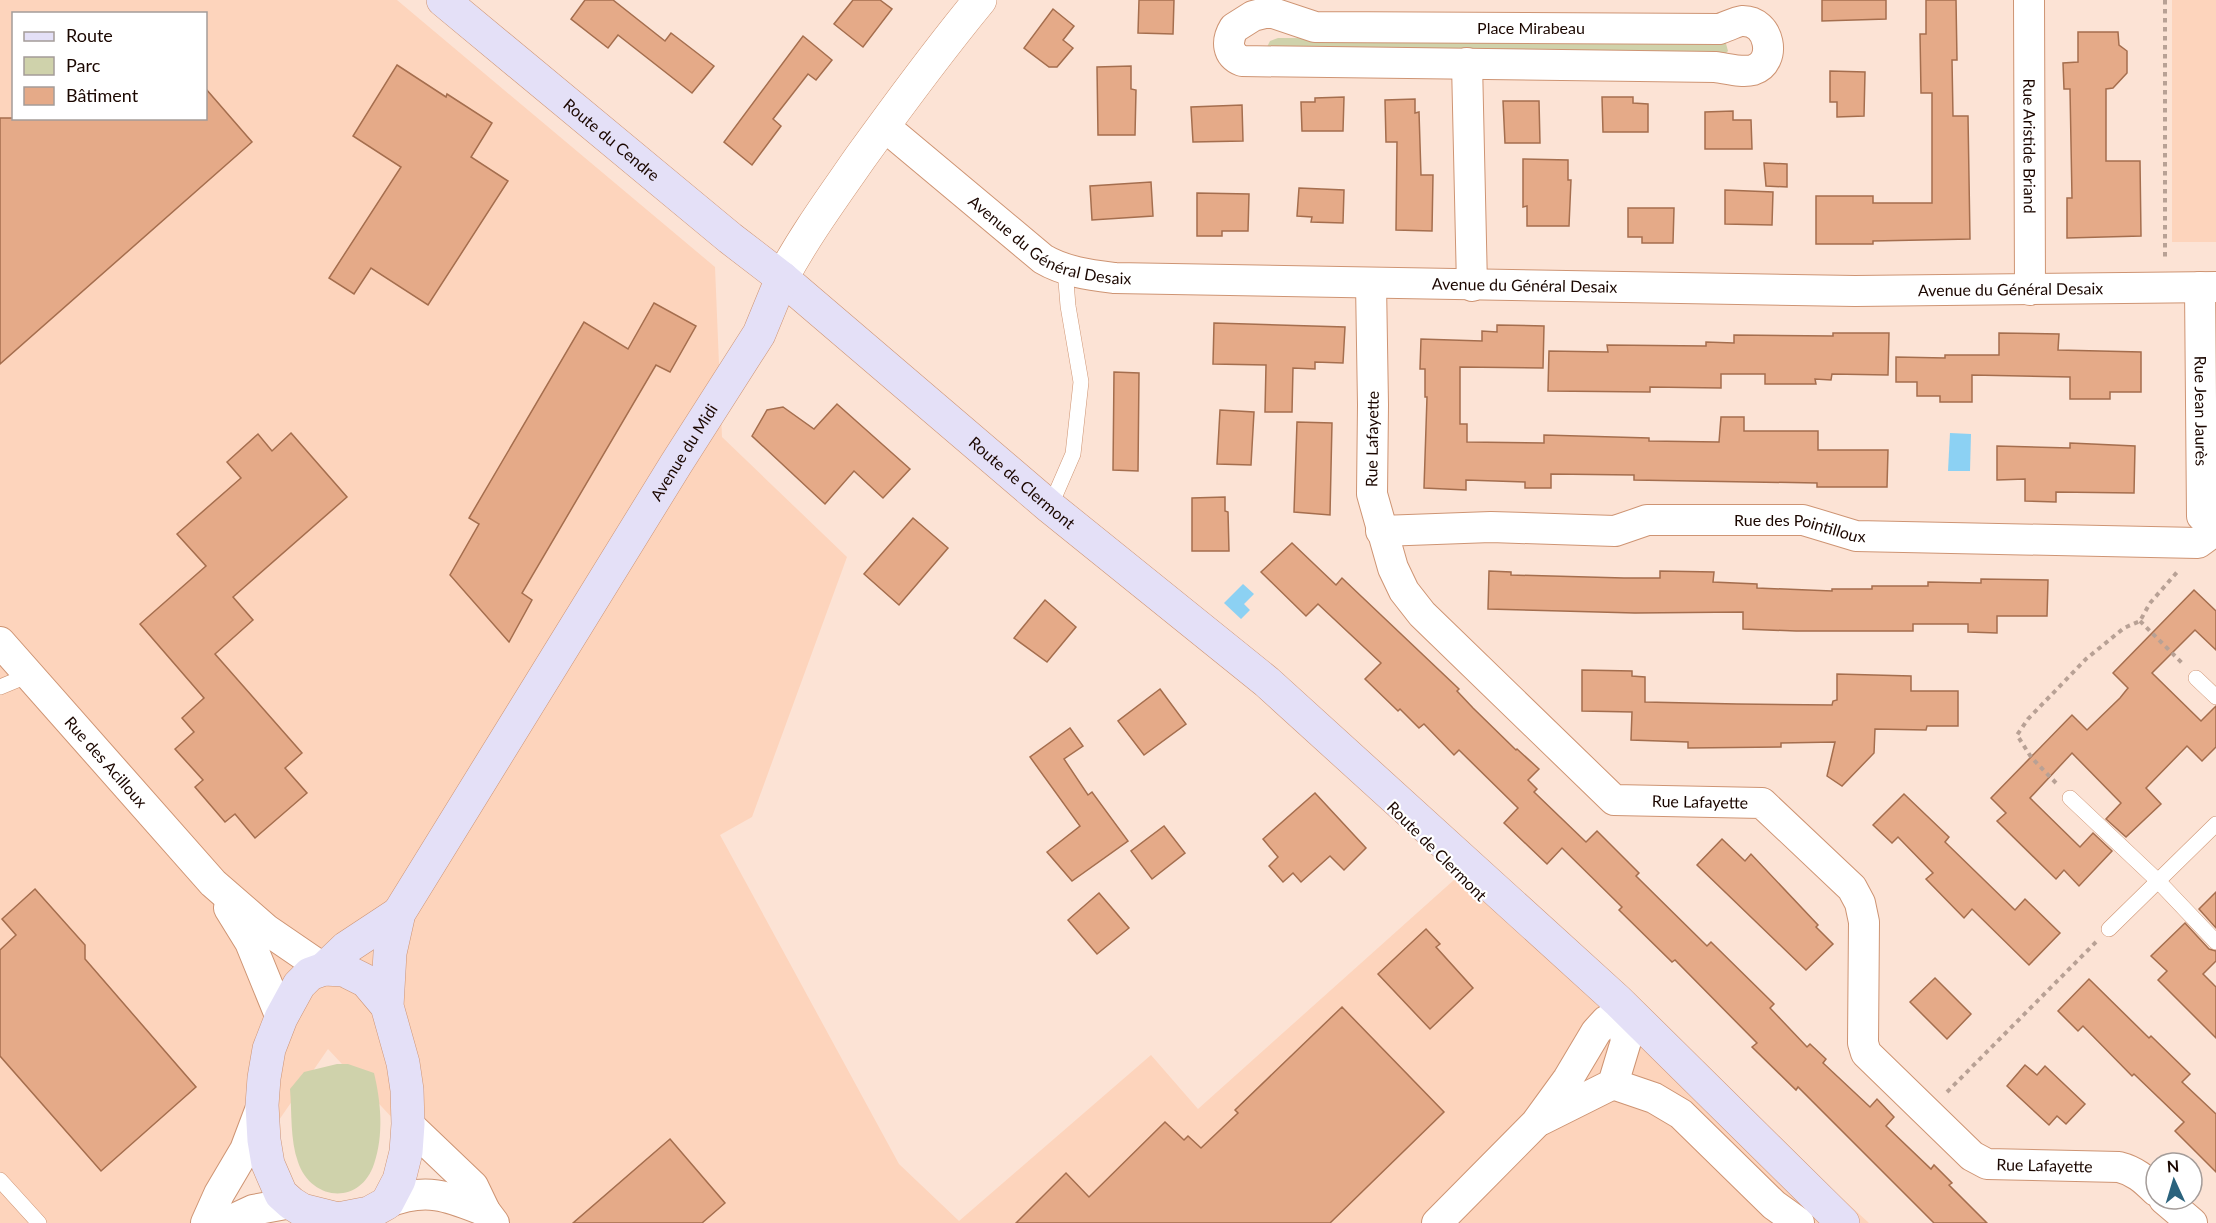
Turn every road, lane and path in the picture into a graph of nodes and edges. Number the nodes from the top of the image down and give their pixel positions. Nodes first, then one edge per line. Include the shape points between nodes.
1 (443, 0) edge
2 (980, 0) edge
3 (2029, 0) edge
4 (2165, 0) edge
5 (1467, 63) junction
6 (884, 126) junction
7 (1065, 269) junction
8 (782, 278) junction
9 (1371, 283) junction
10 (1472, 286) junction
11 (2208, 287) edge
12 (2165, 289) junction
13 (2030, 290) junction
14 (1050, 507) junction
15 (1381, 531) junction
16 (2210, 534) edge
17 (2140, 621) junction
18 (0, 642) edge
19 (29, 675) junction
20 (2196, 678) joint
21 (0, 687) edge
22 (2216, 697) edge
23 (2070, 798) joint
24 (2216, 824) edge
25 (2158, 881) junction
26 (213, 883) junction
27 (399, 913) junction
28 (2109, 929) joint
29 (2216, 942) edge
30 (324, 969) junction
31 (387, 1006) junction
32 (281, 1018) junction
33 (1623, 1022) junction
34 (1613, 1084) junction
35 (262, 1106) junction
36 (1928, 1112) junction
37 (1536, 1123) junction
38 (408, 1124) junction
39 (2144, 1179) edge
40 (0, 1180) edge
41 (2178, 1211) edge
42 (302, 1212) edge
43 (381, 1213) edge
44 (489, 1217) edge
45 (39, 1223) edge
46 (206, 1223) edge
47 (225, 1223) edge
48 (1437, 1223) edge
49 (1798, 1223) edge
50 (1809, 1223) edge
51 (1843, 1223) edge
52 (2192, 1223) edge

1 - 8 main road, Route du Cendre
2 - 6 street, Avenue du Midi
3 - 13 street, Rue Aristide Briand
4 - 12 path
5 - 5 street, Place Mirabeau via 1752,70 1761,65 1768,48 1762,29 1741,21 1719,29 1316,27 1273,13 1253,16 1234,28 1229,46 1230,53 1242,62
5 - 10 street
6 - 7 street, Avenue du Général Desaix via 1037,254
6 - 8 street, Avenue du Midi via 801,241
7 - 9 street, Avenue du Général Desaix via 1115,278
7 - 14 lane via 1081,382 1074,454
8 - 14 main road, Route de Clermont
8 - 27 main road, Avenue du Midi via 759,334
9 - 10 street, Avenue du Général Desaix
9 - 15 street, Rue Lafayette via 1372,494
10 - 13 street, Avenue du Général Desaix
11 - 12 street, Avenue du Général Desaix
11 - 16 street, Rue Jean Jaurès via 2202,516
12 - 13 street, Avenue du Général Desaix
14 - 33 main road, Route de Clermont via 1268,682
15 - 16 street, Rue des Pointilloux via 1491,527 1615,531 1647,520 1803,520 1856,536
15 - 36 street, Rue Lafayette via 1400,584 1422,614 1614,800 1762,803 1852,888 1864,922 1866,1053
16 - 17 path via 2150,603
17 - 20 path
17 - 23 path via 2124,628 2086,658 2017,735 2031,757
18 - 19 street, Rue des Acilloux
19 - 21 lane
19 - 26 street, Rue des Acilloux
20 - 22 lane
23 - 25 lane
24 - 25 lane
25 - 28 lane
25 - 29 lane
26 - 30 street, Rue des Acilloux via 267,930
26 - 32 street, Rue des Acilloux via 250,942
27 - 30 main road, Avenue du Midi via 345,948
27 - 31 main road, Avenue du Midi via 390,953
28 - 36 path
30 - 31 main road via 344,970 366,981
30 - 32 main road via 310,974 298,985
31 - 38 main road via 403,1063
32 - 35 main road via 269,1049
33 - 34 street
33 - 37 street via 1596,1032
33 - 50 main road, Route de Clermont
33 - 51 main road, Route de Clermont
34 - 37 street
34 - 49 street via 1654,1098 1681,1114 1774,1205
35 - 42 main road via 268,1164 281,1194
35 - 46 street via 245,1150
36 - 39 street, Rue Lafayette via 1972,1156 1987,1164 2119,1167
37 - 48 street
38 - 43 main road via 399,1180
38 - 44 street via 473,1186
40 - 45 lane
41 - 52 street
42 - 43 main road via 338,1219
42 - 47 street via 253,1210
43 - 44 street via 405,1195 423,1193 459,1200

